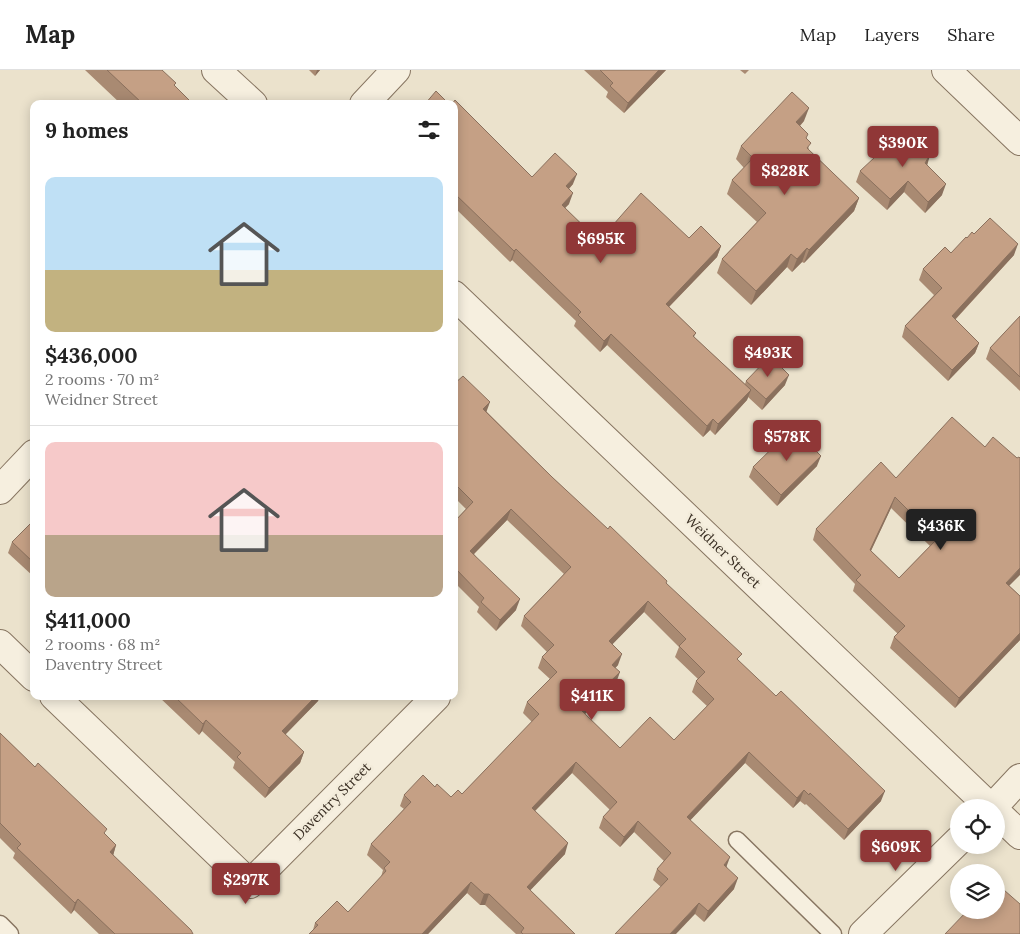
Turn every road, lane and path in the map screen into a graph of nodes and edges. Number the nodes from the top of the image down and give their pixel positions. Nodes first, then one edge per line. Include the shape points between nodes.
1 (216, 70) edge
2 (396, 70) edge
3 (946, 70) edge
4 (248, 100) edge
5 (368, 100) edge
6 (1020, 141) edge
7 (458, 299) edge
8 (30, 458) edge
9 (0, 490) edge
10 (0, 644) edge
11 (30, 673) edge
12 (58, 700) edge
13 (433, 700) edge
14 (1020, 778) edge
15 (982, 799) edge
16 (1000, 799) edge
17 (1005, 821) edge
18 (1020, 835) edge
19 (737, 840) dead end
20 (950, 849) edge
21 (0, 924) edge
22 (10, 934) edge
23 (833, 934) edge
24 (863, 934) edge

1 - 4 street
2 - 5 street
3 - 6 street
7 - 15 street, Weidner Street
8 - 9 street
10 - 11 street
12 - 13 street, Daventry Street via 250,884
14 - 16 street
17 - 18 street
19 - 23 lane
20 - 24 street
21 - 22 lane

